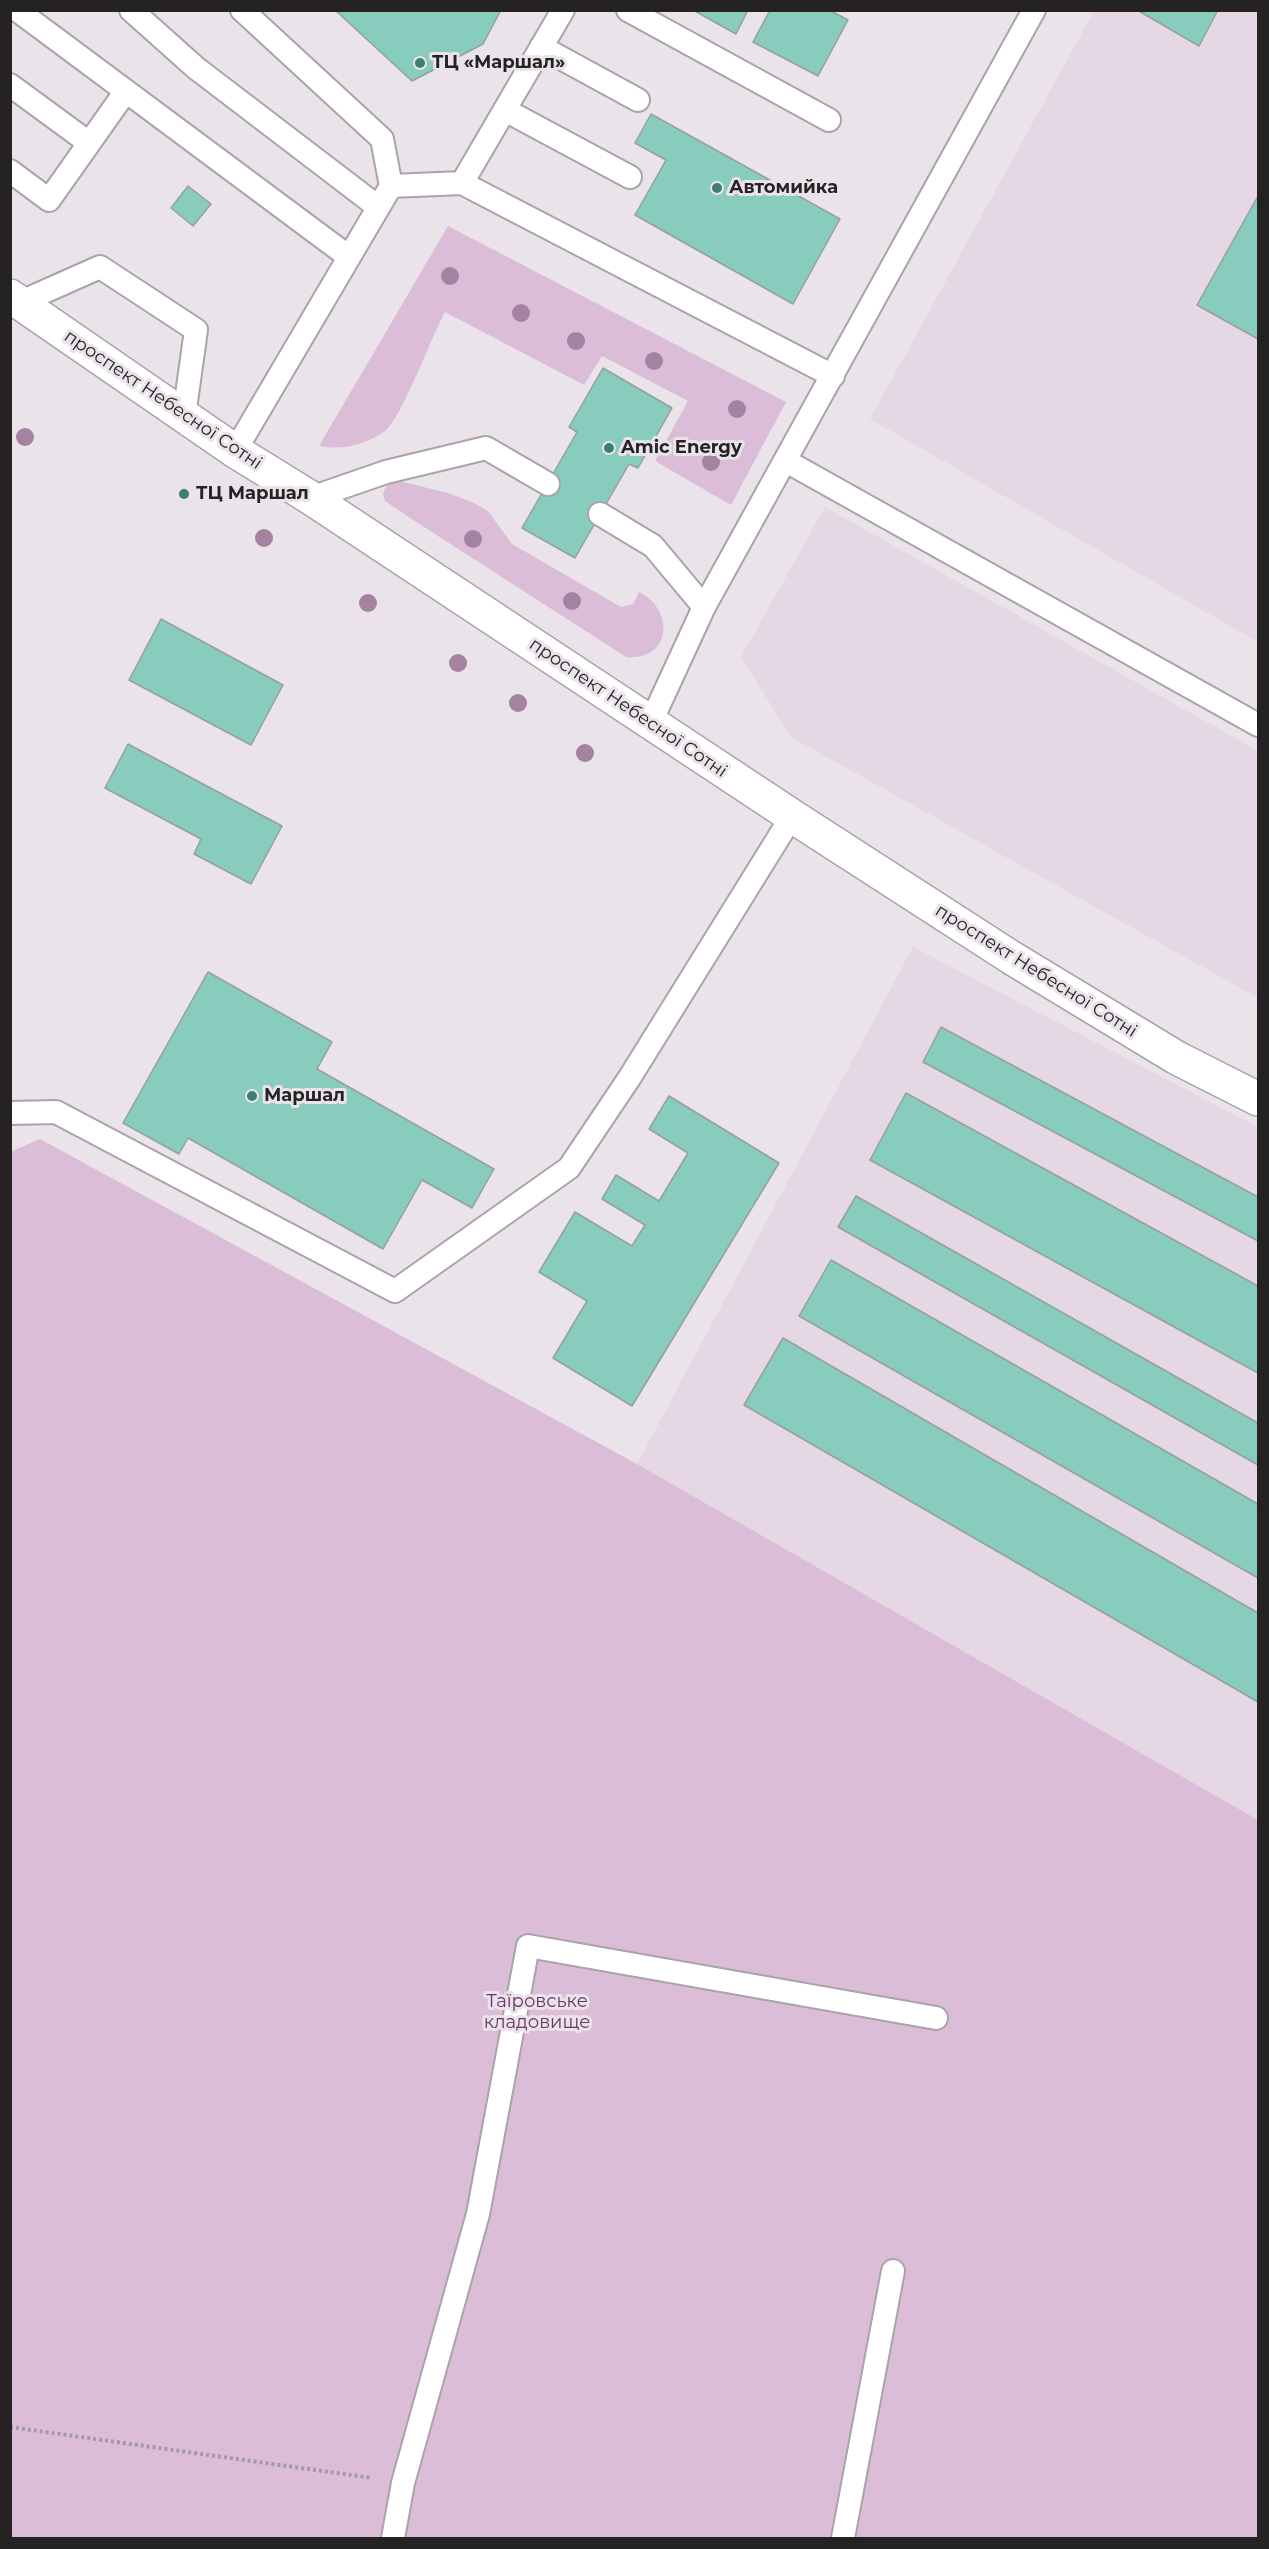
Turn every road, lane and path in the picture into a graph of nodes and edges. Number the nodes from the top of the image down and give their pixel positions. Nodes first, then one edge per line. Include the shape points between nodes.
1 (17, 10) edge
2 (131, 10) edge
3 (242, 10) edge
4 (563, 10) edge
5 (628, 10) edge
6 (1034, 10) edge
7 (541, 47) junction
8 (10, 85) edge
9 (126, 91) junction
10 (638, 100) dead end
11 (505, 110) junction
12 (830, 120) dead end
13 (89, 143) junction
14 (10, 171) edge
15 (630, 177) dead end
16 (462, 183) junction
17 (391, 186) junction
18 (378, 207) junction
19 (349, 257) junction
20 (15, 299) edge
21 (833, 376) junction
22 (183, 416) junction
23 (235, 451) junction
24 (786, 461) junction
25 (548, 484) dead end
26 (311, 498) junction
27 (600, 514) dead end
28 (704, 607) junction
29 (651, 723) junction
30 (1258, 725) edge
31 (792, 816) junction
32 (1258, 1099) edge
33 (10, 1113) edge
34 (936, 2018) dead end
35 (893, 2271) dead end
36 (10, 2427) edge
37 (403, 2482) junction
38 (393, 2538) edge
39 (843, 2538) edge

1 - 9 lane
2 - 18 lane via 196,68
3 - 17 lane via 382,138
4 - 7 lane
5 - 12 lane
6 - 21 lane
7 - 10 lane
7 - 11 lane
8 - 13 lane
9 - 13 lane
9 - 19 lane
11 - 15 lane
11 - 16 lane
13 - 14 lane via 49,200
16 - 17 lane
16 - 21 lane
17 - 18 lane
18 - 19 lane
19 - 23 lane
20 - 22 main road, проспект Небесної Сотні
20 - 22 lane via 100,267 196,330
21 - 24 lane
22 - 23 main road, проспект Небесної Сотні
23 - 26 main road, проспект Небесної Сотні
24 - 28 lane
24 - 30 lane
25 - 26 lane via 486,448 386,472
26 - 29 main road, проспект Небесної Сотні
27 - 28 lane via 653,546
28 - 29 lane
29 - 31 main road, проспект Небесної Сотні
31 - 32 main road, проспект Небесної Сотні via 1041,976 1177,1058
31 - 33 lane via 630,1077 568,1168 395,1291 56,1112
34 - 37 lane via 528,1946 478,2214
35 - 39 lane
36 - 37 path
37 - 38 lane

